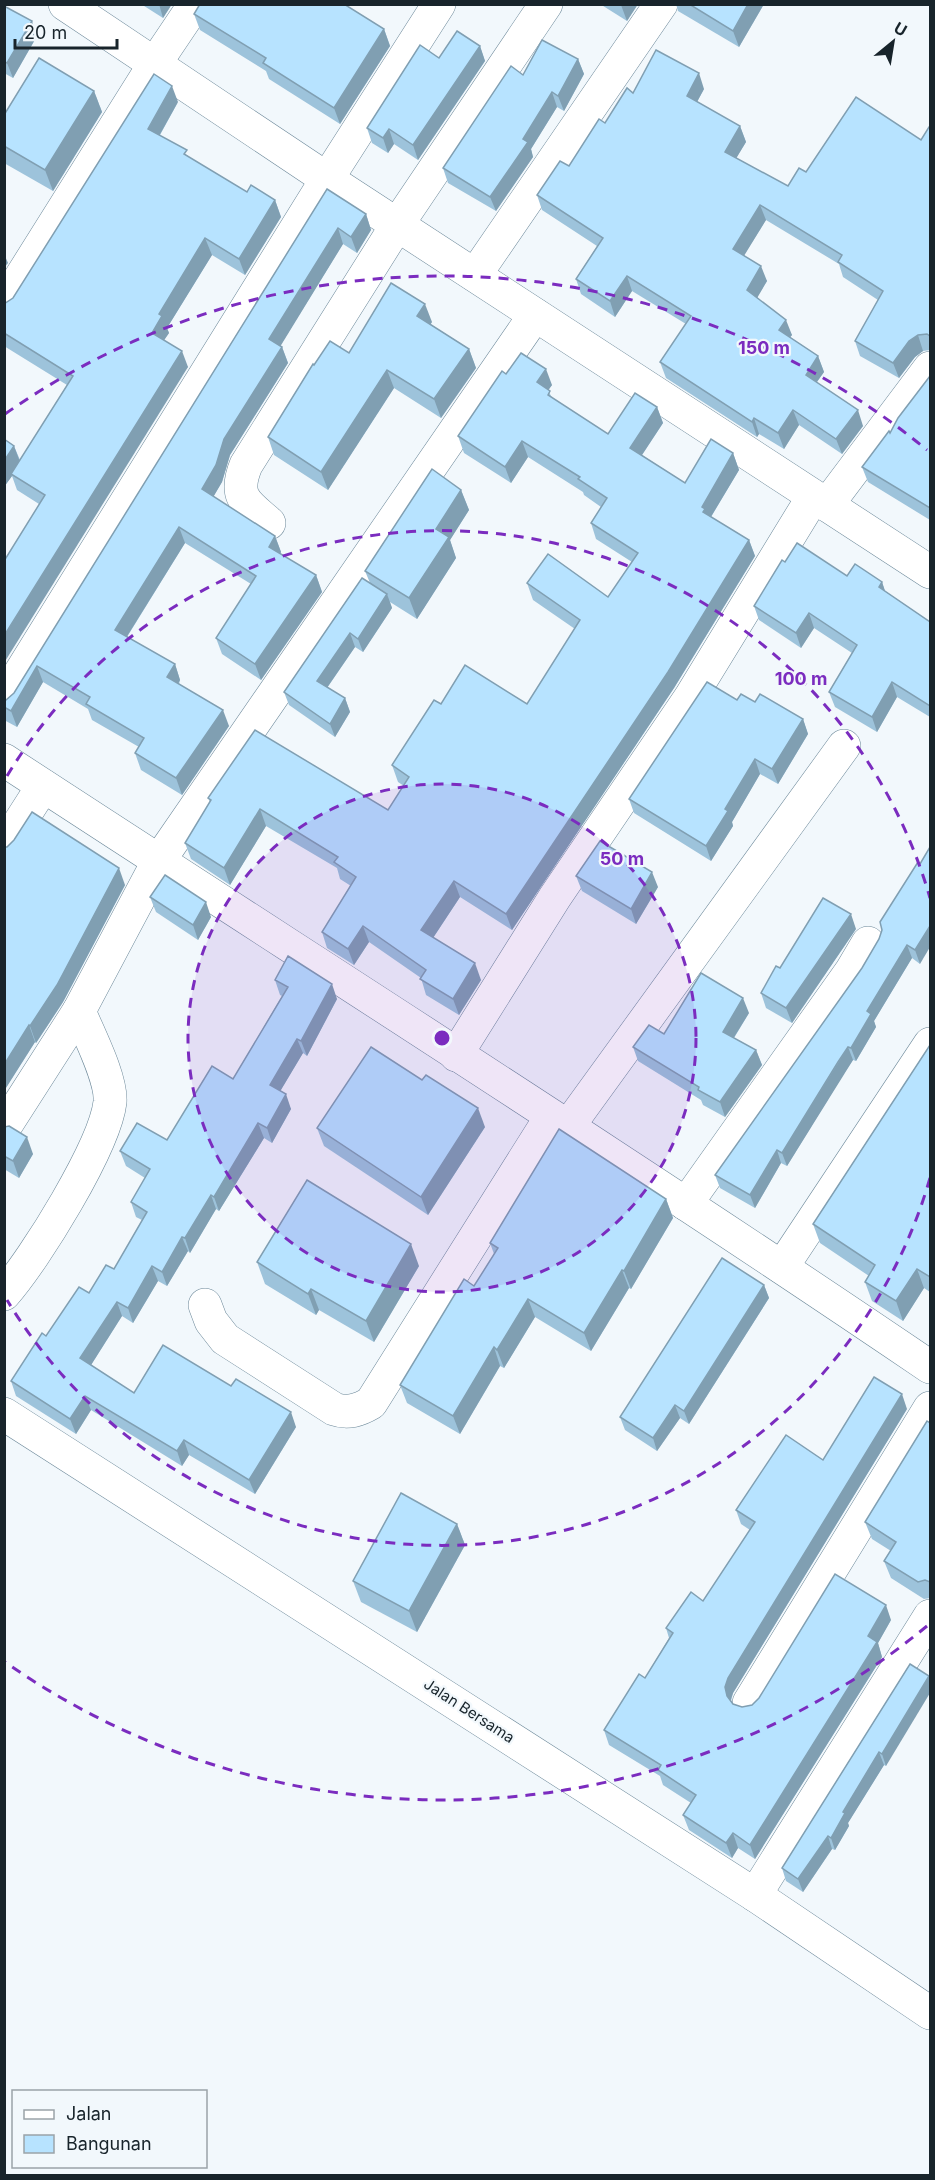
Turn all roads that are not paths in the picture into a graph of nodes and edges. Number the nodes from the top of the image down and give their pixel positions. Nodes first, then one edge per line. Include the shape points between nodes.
1 (65, 4) edge
2 (195, 4) edge
3 (439, 4) edge
4 (546, 4) edge
5 (661, 4) edge
6 (154, 64) junction
7 (327, 179) junction
8 (397, 225) junction
9 (475, 275) junction
10 (4, 304) edge
11 (535, 315) junction
12 (930, 368) edge
13 (820, 501) junction
14 (269, 523) dead end
15 (929, 568) edge
16 (4, 699) edge
17 (844, 746) dead end
18 (4, 760) edge
19 (44, 786) junction
20 (4, 847) edge
21 (158, 862) junction
22 (868, 943) dead end
23 (79, 1011) junction
24 (930, 1044) edge
25 (456, 1055) junction
26 (559, 1122) junction
27 (4, 1128) edge
28 (686, 1204) junction
29 (782, 1267) junction
30 (4, 1294) edge
31 (205, 1305) dead end
32 (930, 1367) edge
33 (930, 1408) edge
34 (4, 1414) edge
35 (930, 1616) edge
36 (749, 1703) edge
37 (756, 1895) junction
38 (930, 2013) edge

1 - 6 street
2 - 6 street
3 - 7 street
4 - 8 street
5 - 9 street
6 - 7 street
6 - 10 street
7 - 8 street
7 - 16 street
8 - 9 street
8 - 14 street via 239,480 246,503
9 - 11 street
11 - 13 street
11 - 21 street
12 - 13 street
13 - 15 street
13 - 25 street via 555,897
17 - 26 street
18 - 19 street
19 - 20 street
19 - 21 street
21 - 23 street
21 - 25 street
22 - 28 street
23 - 27 street
23 - 30 street via 104,1072 110,1100 103,1128 67,1201
24 - 29 street
25 - 26 street
26 - 28 street
26 - 31 street via 371,1402 363,1407 343,1412 334,1409 245,1352 217,1330
28 - 29 street
29 - 32 street
33 - 36 street
34 - 37 street, Jalan Bersama
35 - 37 street
37 - 38 street, Jalan Bersama

